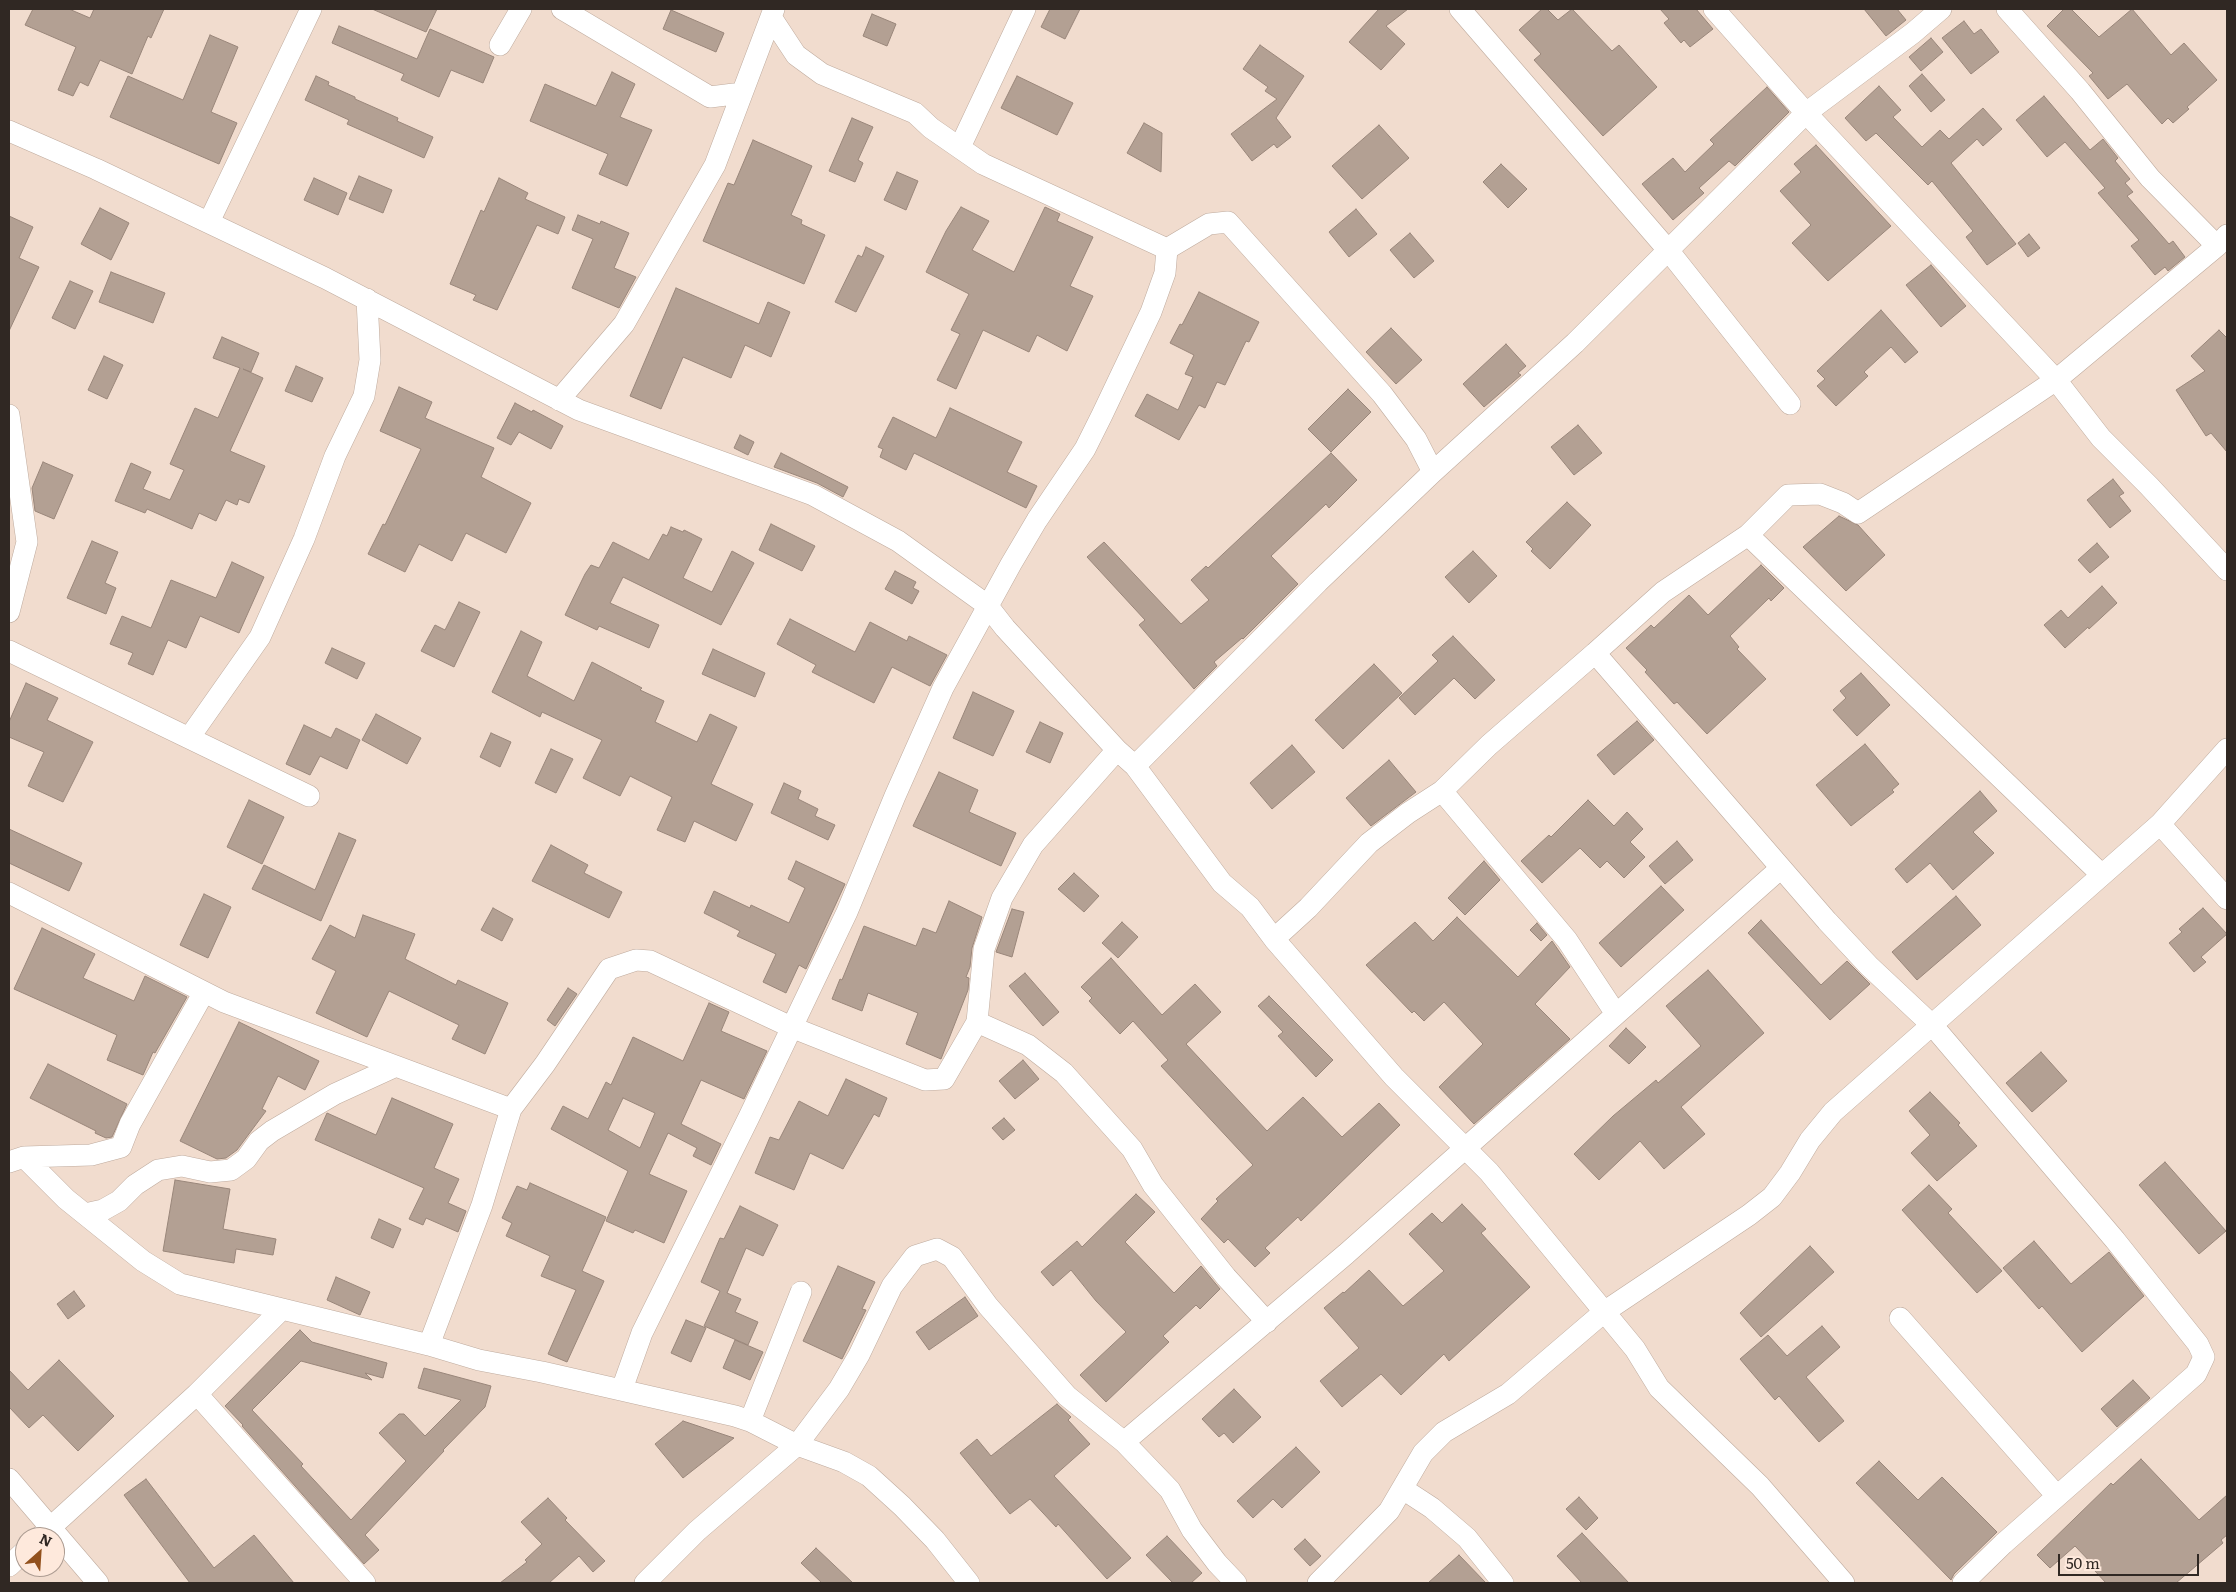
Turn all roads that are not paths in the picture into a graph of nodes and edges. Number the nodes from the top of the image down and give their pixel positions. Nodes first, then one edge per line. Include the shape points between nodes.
1 (311, 9) edge
2 (521, 9) edge
3 (562, 9) edge
4 (1025, 9) edge
5 (1460, 9) edge
6 (1714, 9) edge
7 (1941, 9) edge
8 (2006, 9) edge
9 (772, 13) edge
10 (500, 45) dead end
11 (742, 93) junction
12 (1806, 113) junction
13 (9, 131) edge
14 (960, 147) junction
15 (209, 222) junction
16 (2222, 240) edge
17 (1167, 249) junction
18 (1668, 250) junction
19 (367, 299) junction
20 (2056, 380) junction
21 (559, 400) junction
22 (1790, 404) dead end
23 (9, 415) edge
24 (1433, 472) junction
25 (1748, 535) junction
26 (2227, 570) edge
27 (987, 605) junction
28 (9, 612) edge
29 (9, 650) edge
30 (1595, 653) junction
31 (189, 738) junction
32 (1117, 750) junction
33 (2227, 750) edge
34 (1135, 766) junction
35 (1442, 791) junction
36 (309, 796) dead end
37 (2160, 824) junction
38 (1781, 868) junction
39 (2102, 876) junction
40 (9, 893) edge
41 (2227, 899) edge
42 (1274, 939) junction
43 (204, 992) junction
44 (1616, 1014) junction
45 (977, 1022) junction
46 (1933, 1026) junction
47 (791, 1027) junction
48 (394, 1067) junction
49 (511, 1109) junction
50 (1465, 1147) junction
51 (16, 1159) edge
52 (85, 1214) junction
53 (801, 1292) dead end
54 (281, 1310) junction
55 (1604, 1312) junction
56 (1900, 1318) dead end
57 (1267, 1322) junction
58 (429, 1345) junction
59 (622, 1389) junction
60 (198, 1394) junction
61 (750, 1421) junction
62 (1124, 1442) junction
63 (797, 1445) junction
64 (9, 1479) edge
65 (1403, 1489) junction
66 (2057, 1496) junction
67 (42, 1527) edge
68 (51, 1527) edge
69 (65, 1551) edge
70 (98, 1583) edge
71 (365, 1583) edge
72 (645, 1583) edge
73 (969, 1583) edge
74 (1236, 1583) edge
75 (1318, 1583) edge
76 (1503, 1583) edge
77 (1844, 1583) edge
78 (1963, 1583) edge

1 - 15 street
2 - 10 street
3 - 11 street via 710,97
4 - 14 street
5 - 18 street
6 - 12 street
7 - 12 street
8 - 16 street via 2080,91 2150,178
9 - 11 street
9 - 14 street via 796,56 822,74 914,113
11 - 21 street via 715,165 624,324
12 - 18 street
12 - 20 street
13 - 15 street
14 - 17 street via 983,164
15 - 19 street
16 - 20 street
17 - 24 street via 1210,224 1228,222 1382,394 1416,439
17 - 27 street via 1165,274 1151,312 1085,449 1037,520
18 - 22 street
18 - 24 street via 1576,343
19 - 21 street
19 - 31 street via 370,360 364,396 335,456 304,539 260,636
20 - 25 street via 1858,513 1820,494 1788,495
20 - 26 street via 2101,438
21 - 27 street via 813,495 898,541
23 - 28 street via 27,542
24 - 34 street
25 - 30 street via 1663,592
25 - 39 street
27 - 32 street
27 - 47 street via 943,688 848,912
29 - 31 street
30 - 35 street via 1489,745
30 - 38 street
31 - 36 street
32 - 34 street
32 - 45 street via 1033,845 1002,898 984,949
33 - 37 street
34 - 42 street via 1222,883 1250,907
35 - 42 street via 1369,843
35 - 44 street via 1568,940
37 - 39 street
37 - 41 street
38 - 44 street
38 - 46 street via 1869,966
39 - 46 street
40 - 43 street
42 - 50 street via 1394,1077
43 - 48 street
43 - 51 street via 130,1124 121,1147 90,1155
44 - 50 street
45 - 47 street via 944,1079 925,1080
45 - 57 street via 1028,1045 1064,1073 1132,1149 1153,1185
46 - 55 street via 1833,1112 1772,1197
46 - 66 street via 2115,1240 2198,1344 2204,1358 2196,1374
47 - 49 street via 650,961 636,960 609,969
47 - 59 street via 750,1117 642,1333
48 - 49 street
48 - 52 street via 335,1094 272,1131 231,1170 210,1172 182,1166 158,1170 135,1185 119,1201 103,1210
49 - 58 street via 482,1205
50 - 55 street
50 - 57 street
51 - 52 street
52 - 54 street via 143,1261 180,1284
53 - 61 street
54 - 58 street
54 - 60 street
55 - 65 street via 1508,1394 1444,1432 1423,1452
55 - 77 street via 1635,1349 1658,1388 1760,1486
56 - 66 street
57 - 62 street
58 - 59 street via 479,1360
59 - 61 street
60 - 68 street
60 - 71 street
61 - 63 street
62 - 63 street via 1067,1396 988,1306 952,1257 937,1249 915,1256 892,1286 860,1355
62 - 74 street via 1170,1490 1192,1530
63 - 72 street via 697,1531
63 - 73 street via 844,1462 869,1476 934,1540
64 - 67 street
65 - 75 street via 1389,1512
65 - 76 street via 1432,1508 1467,1538
66 - 78 street
69 - 70 street

